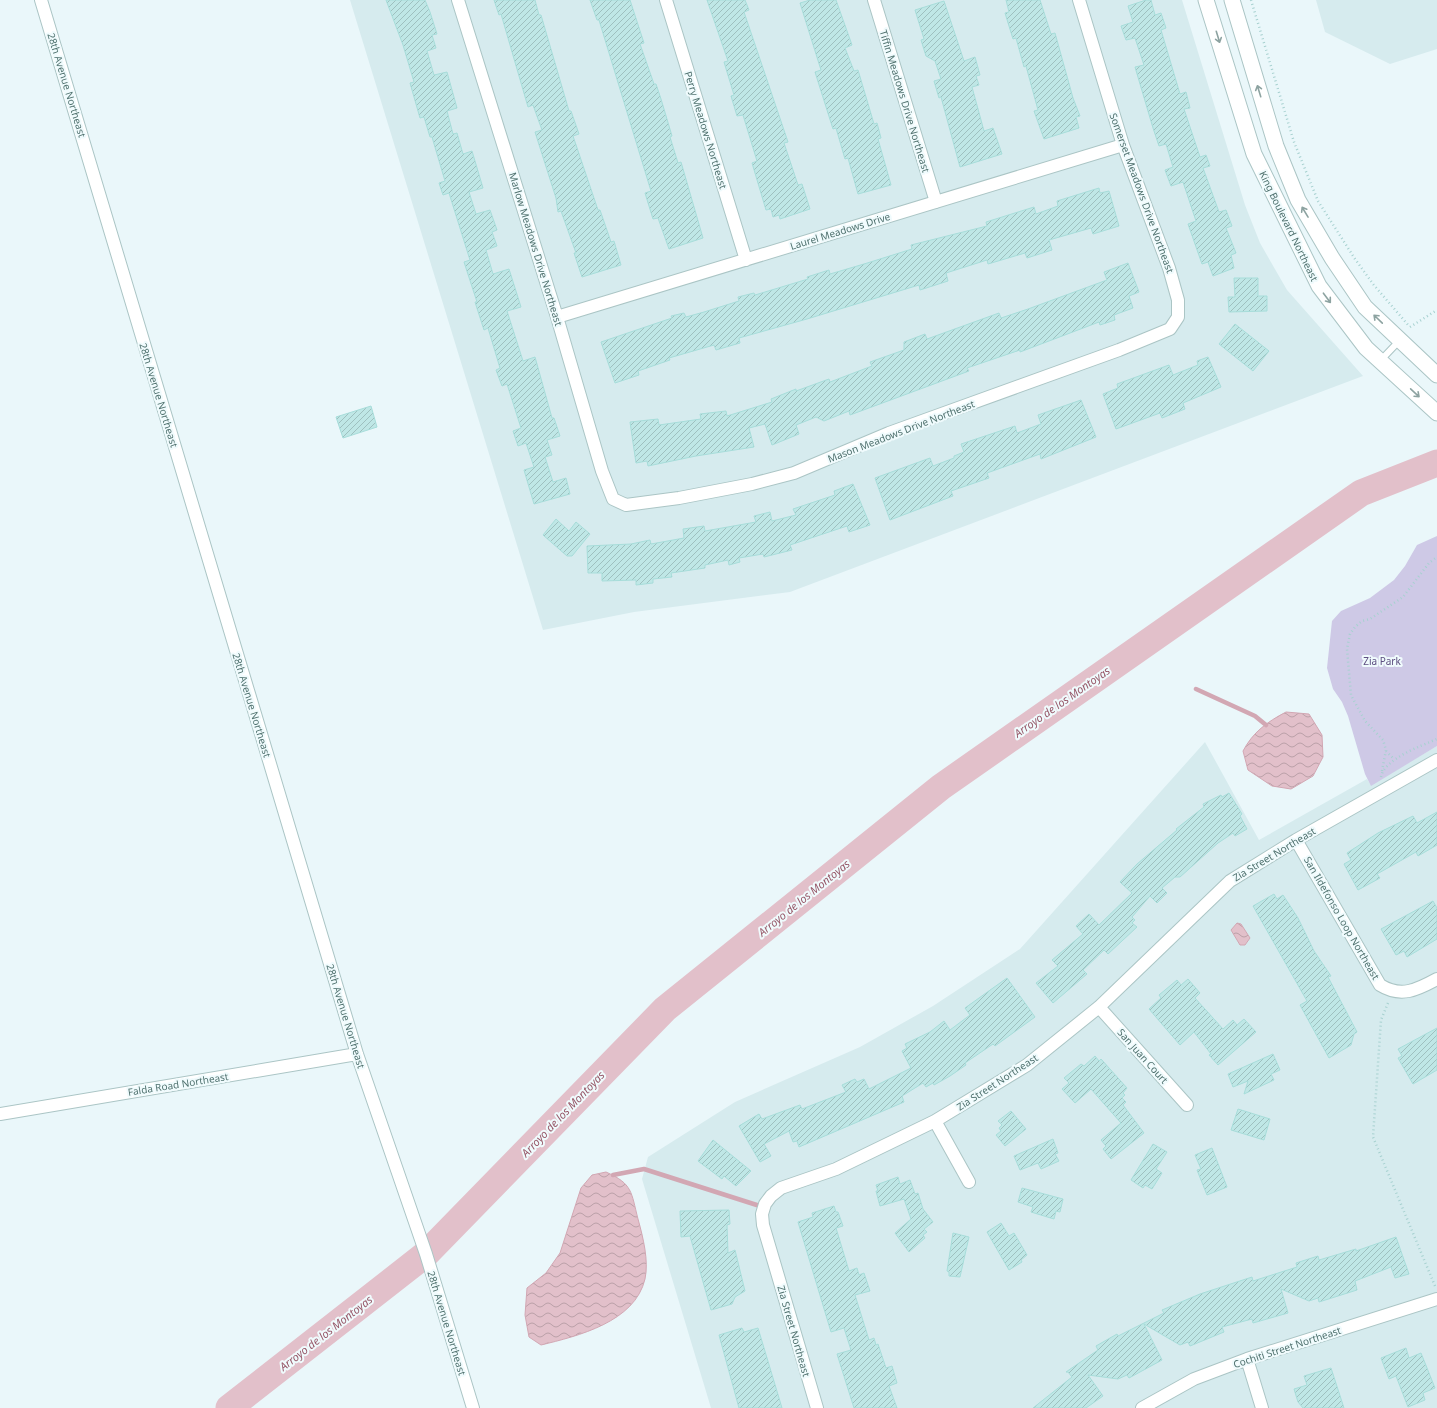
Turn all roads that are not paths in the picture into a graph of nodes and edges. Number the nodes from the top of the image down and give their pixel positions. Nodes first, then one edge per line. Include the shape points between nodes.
1 (41, 0) edge
2 (458, 0) edge
3 (666, 0) edge
4 (874, 0) edge
5 (1079, 0) edge
6 (1206, 0) edge
7 (1232, 0) edge
8 (1123, 145) junction
9 (936, 202) junction
10 (746, 260) junction
11 (557, 317) junction
12 (1178, 317) joint
13 (1400, 340) junction
14 (1380, 361) junction
15 (1437, 375) edge
16 (1437, 413) edge
17 (613, 499) joint
18 (1437, 760) edge
19 (1296, 840) junction
20 (1437, 979) edge
21 (1099, 1007) junction
22 (357, 1054) junction
23 (1187, 1105) dead end
24 (0, 1114) edge
25 (935, 1121) junction
26 (969, 1182) dead end
27 (1437, 1299) edge
28 (1247, 1359) junction
29 (473, 1408) edge
30 (817, 1408) edge
31 (1142, 1408) edge
32 (1262, 1408) edge

1 - 22 street, 28th Avenue Northeast
2 - 11 street, Marlow Meadows Drive Northeast
3 - 10 street, Perry Meadows Northeast
4 - 9 street, Tiffin Meadows Drive Northeast
5 - 8 street, Somerset Meadows Drive Northeast
6 -> 14 street, King Boulevard Northeast via 1254,154 1319,286 1366,348
13 -> 7 street, King Boulevard Northeast via 1366,307 1332,258 1298,200 1276,146
8 - 9 street, Laurel Meadows Drive
8 - 12 street, Somerset Meadows Drive Northeast via 1169,268 1178,300
9 - 10 street, Laurel Meadows Drive
10 - 11 street, Laurel Meadows Drive
11 - 17 street, Marlow Meadows Drive Northeast via 602,471
12 - 17 street, Mason Meadows Drive Northeast via 1170,329 1159,335 889,434 794,473 679,498 626,505
13 - 14 lane
13 - 15 street, King Boulevard Northeast
14 -> 16 street, King Boulevard Northeast
18 - 19 street, Zia Street Northeast
19 - 20 street, San Ildefonso Loop Northeast via 1380,985 1392,991 1406,993
19 - 21 street, Zia Street Northeast via 1230,881
21 - 23 street, San Juan Court
21 - 25 street, Zia Street Northeast via 1027,1065
22 - 24 street, Falda Road Northeast
22 - 29 street, 28th Avenue Northeast via 426,1254
25 - 26 street
25 - 30 street, Zia Street Northeast via 836,1169 781,1188 765,1204 762,1214 763,1225
27 - 28 street, Cochiti Street Northeast
28 - 31 street, Cochiti Street Northeast via 1194,1379
28 - 32 street

